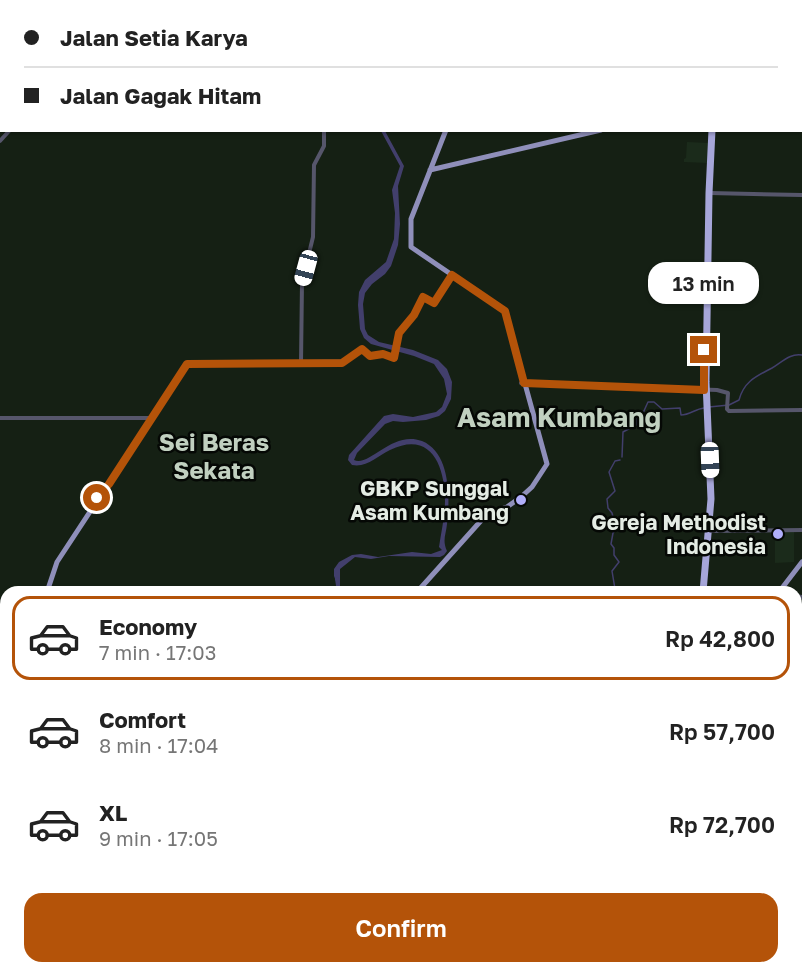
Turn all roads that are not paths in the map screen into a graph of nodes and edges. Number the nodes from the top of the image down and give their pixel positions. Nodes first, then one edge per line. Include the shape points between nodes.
1 (324, 132) edge
2 (443, 132) edge
3 (592, 132) edge
4 (711, 132) edge
5 (430, 170) junction
6 (709, 174) junction
7 (709, 193) junction
8 (802, 195) edge
9 (451, 276) junction
10 (705, 349) junction
11 (301, 363) junction
12 (522, 383) junction
13 (705, 390) junction
14 (802, 410) edge
15 (1, 418) edge
16 (152, 418) junction
17 (707, 435) junction
18 (802, 530) edge
19 (708, 531) junction
20 (705, 556) junction
21 (802, 563) edge
22 (49, 586) edge
23 (421, 586) edge
24 (703, 586) edge
25 (785, 586) edge

1 - 11 street via 324,146 314,165 314,234 302,282
2 - 5 main road
3 - 5 main road
4 - 6 highway
5 - 9 main road via 410,220 410,248
6 - 7 highway
6 - 10 highway
7 - 8 street
7 - 10 highway
9 - 11 main road via 434,303 423,297 399,333 394,358 383,354 370,356 362,349 342,363
9 - 12 main road via 505,311
10 - 13 highway
11 - 16 main road via 187,364
12 - 13 street
12 - 23 main road via 547,464 532,487 502,509 485,513
13 - 14 street via 728,393 727,410 731,411
13 - 17 highway
15 - 16 street
16 - 22 main road via 57,562
17 - 19 highway via 711,500
17 - 20 highway via 709,501
18 - 19 street
19 - 20 highway
20 - 24 highway
21 - 25 main road

